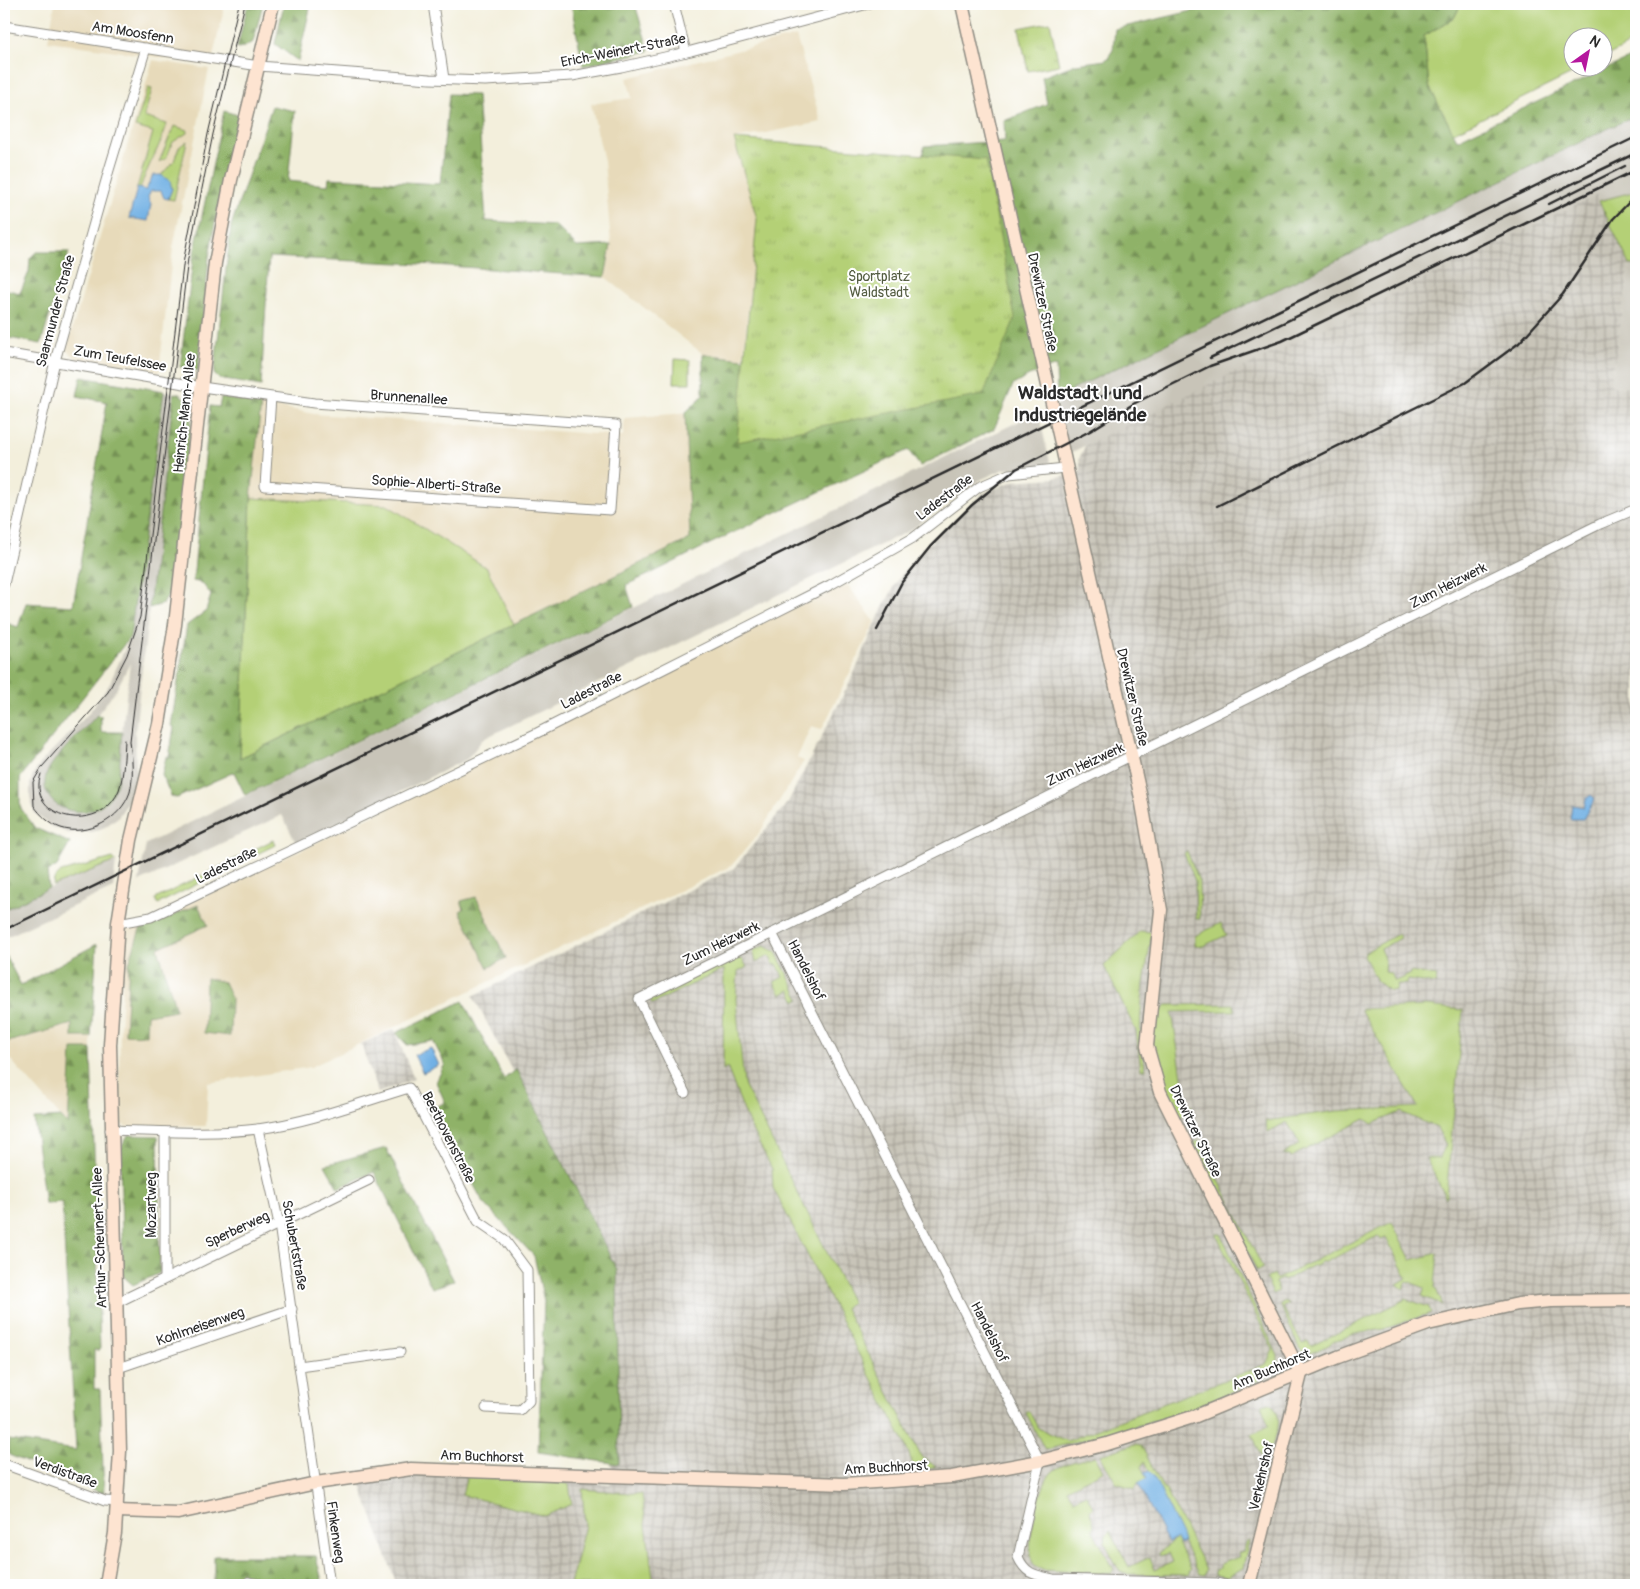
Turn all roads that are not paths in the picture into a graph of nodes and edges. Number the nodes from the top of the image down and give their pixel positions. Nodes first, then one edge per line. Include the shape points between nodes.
1 (273, 4) edge
2 (433, 4) edge
3 (674, 4) edge
4 (868, 4) edge
5 (962, 4) edge
6 (4, 26) edge
7 (146, 48) junction
8 (686, 52) junction
9 (259, 66) junction
10 (444, 80) junction
11 (4, 353) edge
12 (55, 361) junction
13 (202, 387) junction
14 (271, 397) junction
15 (616, 425) joint
16 (1065, 468) junction
17 (1636, 509) edge
18 (4, 584) edge
19 (1131, 758) junction
20 (123, 888) joint
21 (118, 923) junction
22 (772, 934) junction
23 (685, 1093) dead end
24 (258, 1129) junction
25 (110, 1130) junction
26 (165, 1132) junction
27 (369, 1180) dead end
28 (279, 1224) junction
29 (165, 1278) junction
30 (1634, 1300) edge
31 (116, 1303) junction
32 (292, 1309) junction
33 (400, 1352) dead end
34 (299, 1366) junction
35 (118, 1368) junction
36 (1301, 1374) junction
37 (486, 1408) dead end
38 (1040, 1461) junction
39 (4, 1464) edge
40 (316, 1483) junction
41 (117, 1506) junction
42 (248, 1582) dead end
43 (106, 1585) edge
44 (265, 1585) edge
45 (330, 1585) edge
46 (1225, 1585) edge
47 (1249, 1585) edge

1 - 9 main road, Heinrich-Mann-Allee
2 - 10 street
3 - 8 street
4 - 8 street, Erich-Weinert-Straße
5 - 16 main road, Drewitzer Straße
6 - 7 street, Am Moosfenn
7 - 9 street, Am Moosfenn
7 - 12 street, Saarmunder Straße
8 - 10 street, Erich-Weinert-Straße via 572,76
9 - 10 street, Erich-Weinert-Straße
9 - 13 main road, Heinrich-Mann-Allee via 215,263
11 - 12 street, Zum Teufelssee
12 - 13 street, Zum Teufelssee
12 - 18 street, Saarmunder Straße
13 - 14 street, Brunnenallee
13 - 20 main road, Heinrich-Mann-Allee via 161,714
14 - 15 street, Brunnenallee via 375,409
14 - 15 street, Sophie-Alberti-Straße via 265,486 610,510
16 - 19 main road, Drewitzer Straße
16 - 21 street, Ladestraße via 1009,474 979,486 913,538 830,586 537,733 151,917
17 - 19 street, Zum Heizwerk
19 - 22 street, Zum Heizwerk
19 - 36 main road, Drewitzer Straße via 1153,855 1161,910 1147,1046 1158,1085 1176,1125
20 - 21 main road, Arthur-Scheunert-Allee
21 - 25 main road, Arthur-Scheunert-Allee via 110,1045
22 - 23 street, Zum Heizwerk via 639,999
22 - 38 street, Handelshof
24 - 26 street, Beethovenstraße
24 - 28 street, Schubertstraße
24 - 37 street, Beethovenstraße via 317,1117 409,1088 478,1221 504,1239 527,1270 529,1401 520,1410
25 - 26 street, Beethovenstraße
25 - 31 main road, Arthur-Scheunert-Allee
26 - 29 street, Mozartweg
27 - 28 street, Sperberweg
28 - 29 street, Sperberweg
28 - 32 street, Schubertstraße
29 - 31 street, Sperberweg
30 - 36 main road, Am Buchhorst via 1550,1301 1479,1311 1394,1334
31 - 35 main road, Arthur-Scheunert-Allee
32 - 34 street, Schubertstraße
32 - 35 street, Kohlmeisenweg
33 - 34 street
34 - 40 street, Schubertstraße
35 - 41 main road, Arthur-Scheunert-Allee
36 - 38 main road, Am Buchhorst via 1196,1416
36 - 47 main road, Verkehrshof
38 - 40 main road, Am Buchhorst via 952,1477 844,1484 411,1469
38 - 46 street via 1018,1557 1023,1568 1053,1579 1217,1582
39 - 41 street, Verdistraße
40 - 41 main road, Am Buchhorst via 178,1514
40 - 45 street, Finkenweg
41 - 43 main road, Arthur-Scheunert-Allee
42 - 44 street

